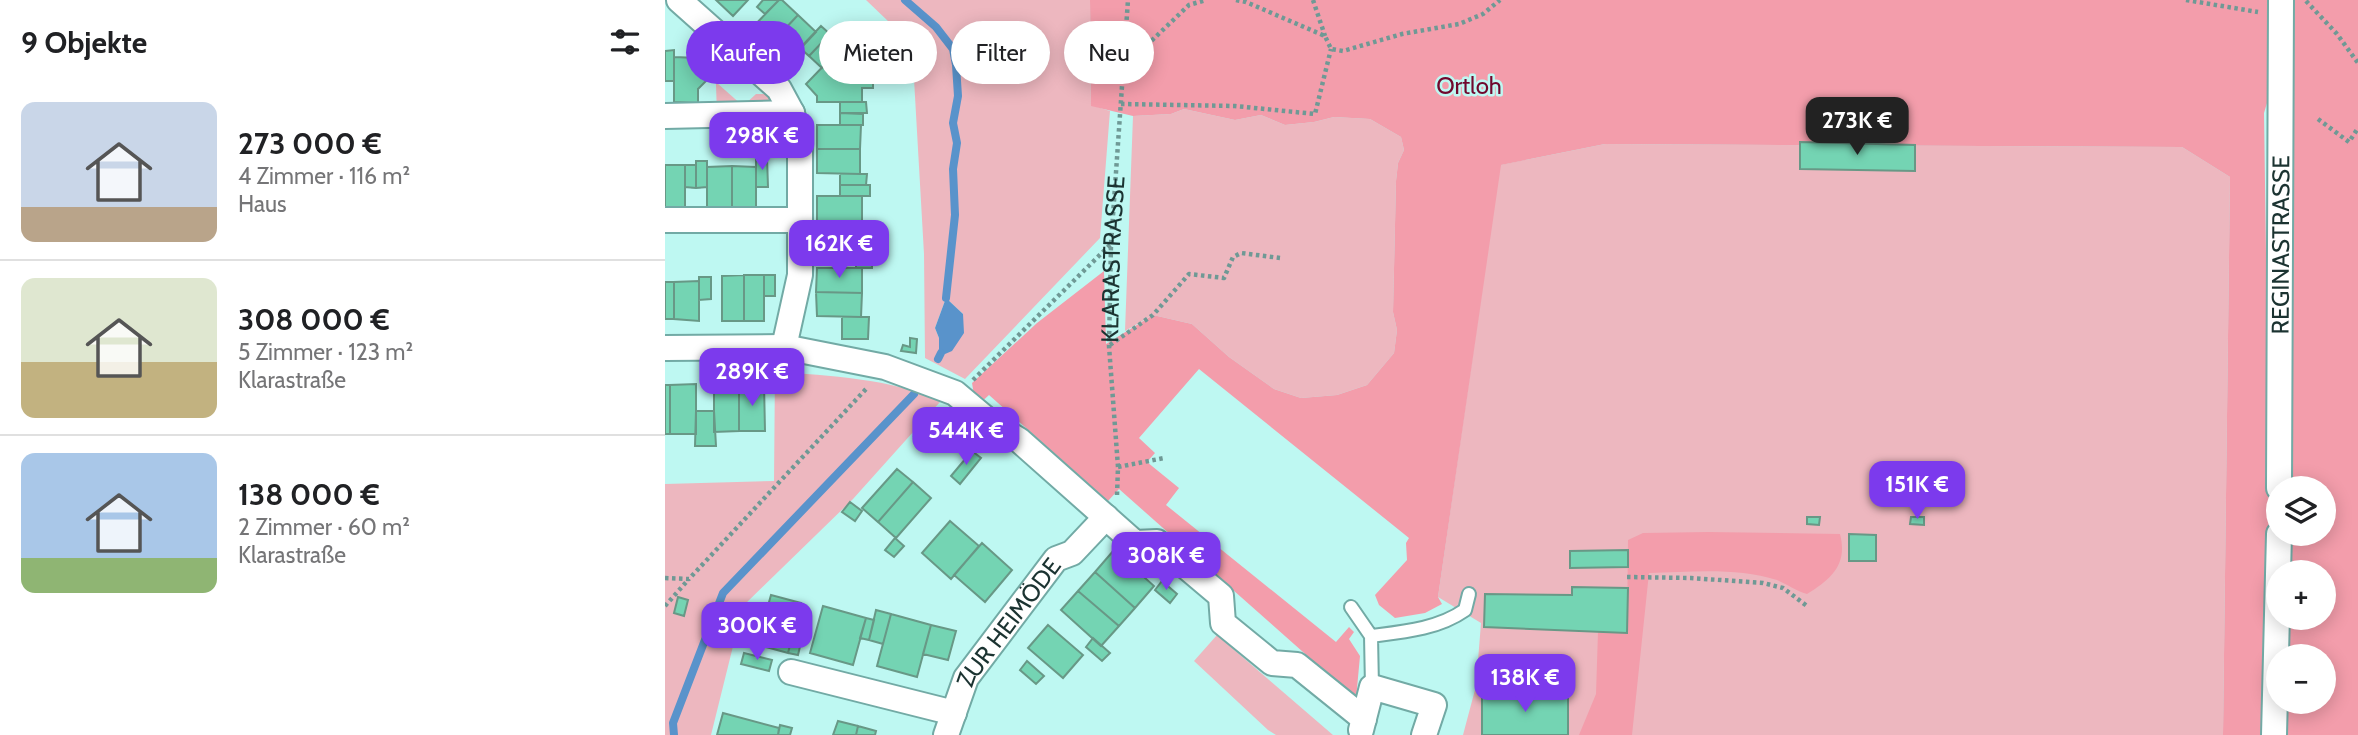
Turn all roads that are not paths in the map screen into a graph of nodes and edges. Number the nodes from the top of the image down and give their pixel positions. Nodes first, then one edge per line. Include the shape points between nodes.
1 (679, 0) edge
2 (2281, 7) edge
3 (792, 113) junction
4 (665, 116) edge
5 (665, 220) edge
6 (800, 220) junction
7 (665, 348) edge
8 (785, 348) junction
9 (2279, 476) edge
10 (1107, 517) junction
11 (2279, 546) edge
12 (1469, 594) dead end
13 (1351, 607) dead end
14 (1371, 636) junction
15 (791, 672) dead end
16 (1372, 688) junction
17 (950, 724) edge
18 (1362, 727) edge
19 (1424, 735) edge
20 (2274, 735) edge

1 - 3 street via 779,89
2 - 9 street, REGINASTRASSE
3 - 4 street
3 - 6 street via 800,145
5 - 6 street
6 - 8 street via 800,275
7 - 8 street
8 - 10 street via 885,367 955,393 1019,440
10 - 17 street, ZUR HEIMÖDE via 1072,553 1056,559 966,678
10 - 18 street via 1135,543 1157,542 1221,596 1223,623 1272,663 1297,665
11 - 20 street
12 - 14 lane via 1465,610 1452,619
13 - 14 lane
14 - 16 lane
15 - 17 street, ZUR HEIMÖDE
16 - 18 street
16 - 19 street via 1434,705

